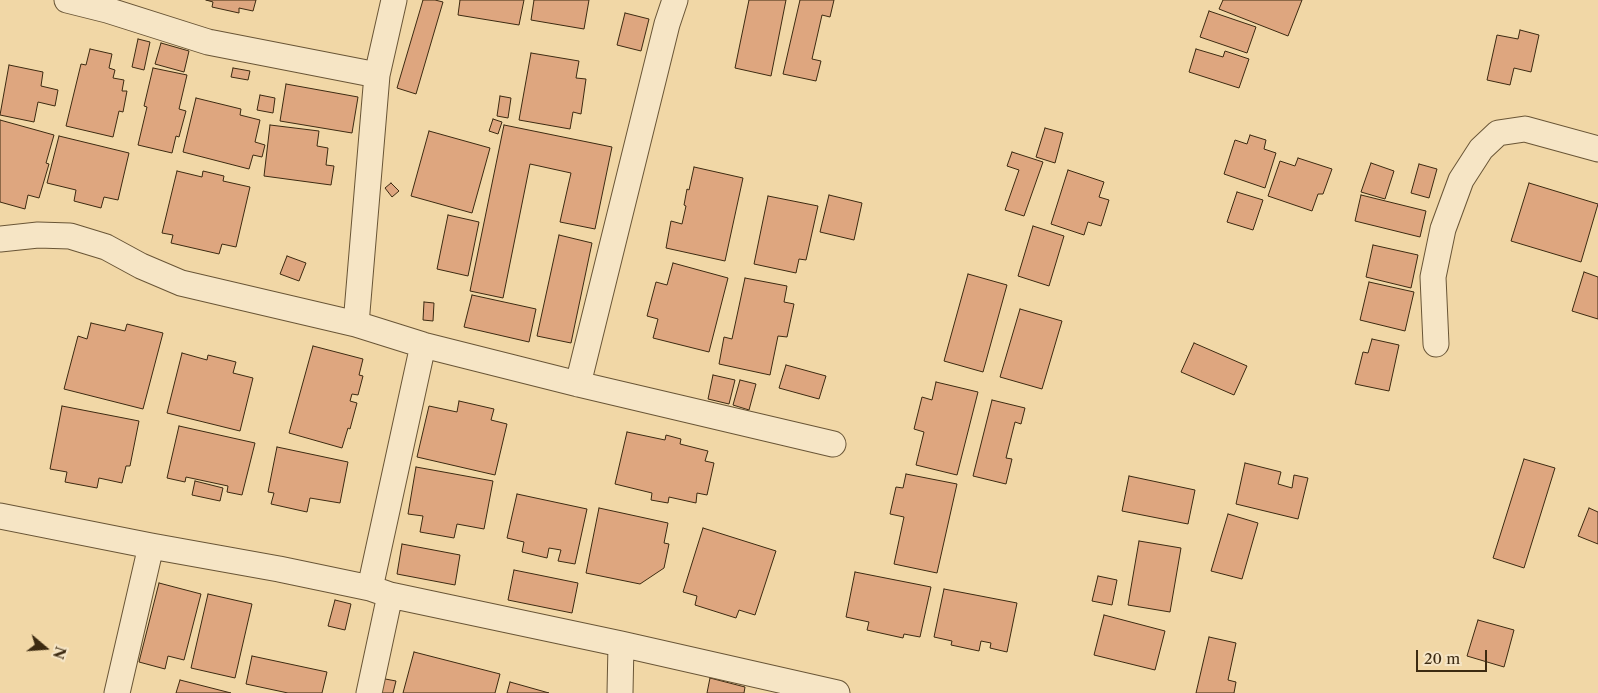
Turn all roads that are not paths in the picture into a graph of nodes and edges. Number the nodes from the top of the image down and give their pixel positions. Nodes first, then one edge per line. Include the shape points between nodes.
1 (67, 0) edge
2 (394, 0) edge
3 (675, 0) edge
4 (377, 75) junction
5 (1598, 150) edge
6 (0, 239) edge
7 (356, 324) junction
8 (1436, 344) dead end
9 (423, 345) junction
10 (578, 384) junction
11 (833, 444) dead end
12 (0, 516) edge
13 (151, 546) junction
14 (380, 592) junction
15 (621, 644) junction
16 (116, 693) edge
17 (369, 693) edge
18 (620, 693) edge
19 (837, 693) edge

1 - 4 street via 208,42
2 - 4 street
3 - 10 street
4 - 7 street
5 - 8 street via 1525,129 1498,133 1482,149 1460,180 1443,229 1433,277
6 - 7 street via 70,236 106,247 181,283
7 - 9 street
9 - 10 street
9 - 14 street
10 - 11 street
12 - 13 street
13 - 14 street via 279,569
13 - 16 street
14 - 15 street
14 - 17 street
15 - 18 street
15 - 19 street

